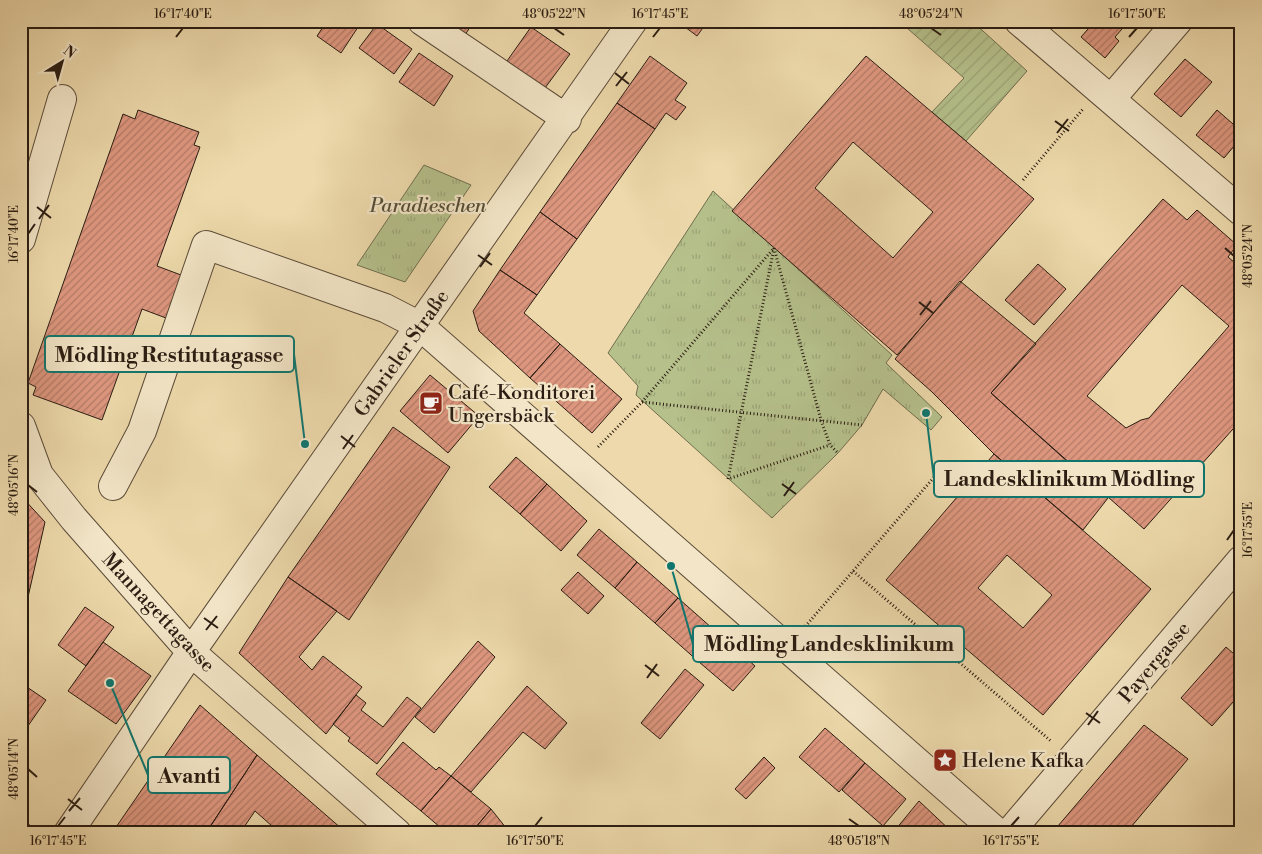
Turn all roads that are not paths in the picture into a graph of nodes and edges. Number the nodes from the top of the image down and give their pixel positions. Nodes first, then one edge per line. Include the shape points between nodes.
1 (422, 21) edge
2 (634, 21) edge
3 (1019, 21) edge
4 (1178, 21) edge
5 (1105, 94) junction
6 (62, 100) dead end
7 (566, 119) junction
8 (1241, 211) edge
9 (21, 239) edge
10 (420, 326) junction
11 (21, 426) edge
12 (113, 486) dead end
13 (1241, 560) edge
14 (191, 652) junction
15 (68, 833) edge
16 (397, 833) edge
17 (998, 833) edge
18 (1009, 833) edge

1 - 7 street
2 - 7 street, Gabrieler Straße
3 - 5 street
4 - 5 street
5 - 8 street
6 - 9 street
7 - 10 street, Gabrieler Straße
10 - 12 street via 385,308 206,245 142,431
10 - 14 street, Gabrieler Straße
10 - 17 street
11 - 14 street, Mannagettagasse via 39,475 74,520
13 - 18 street, Payergasse
14 - 15 street, Gabrieler Straße
14 - 16 street, Mannagettagasse

